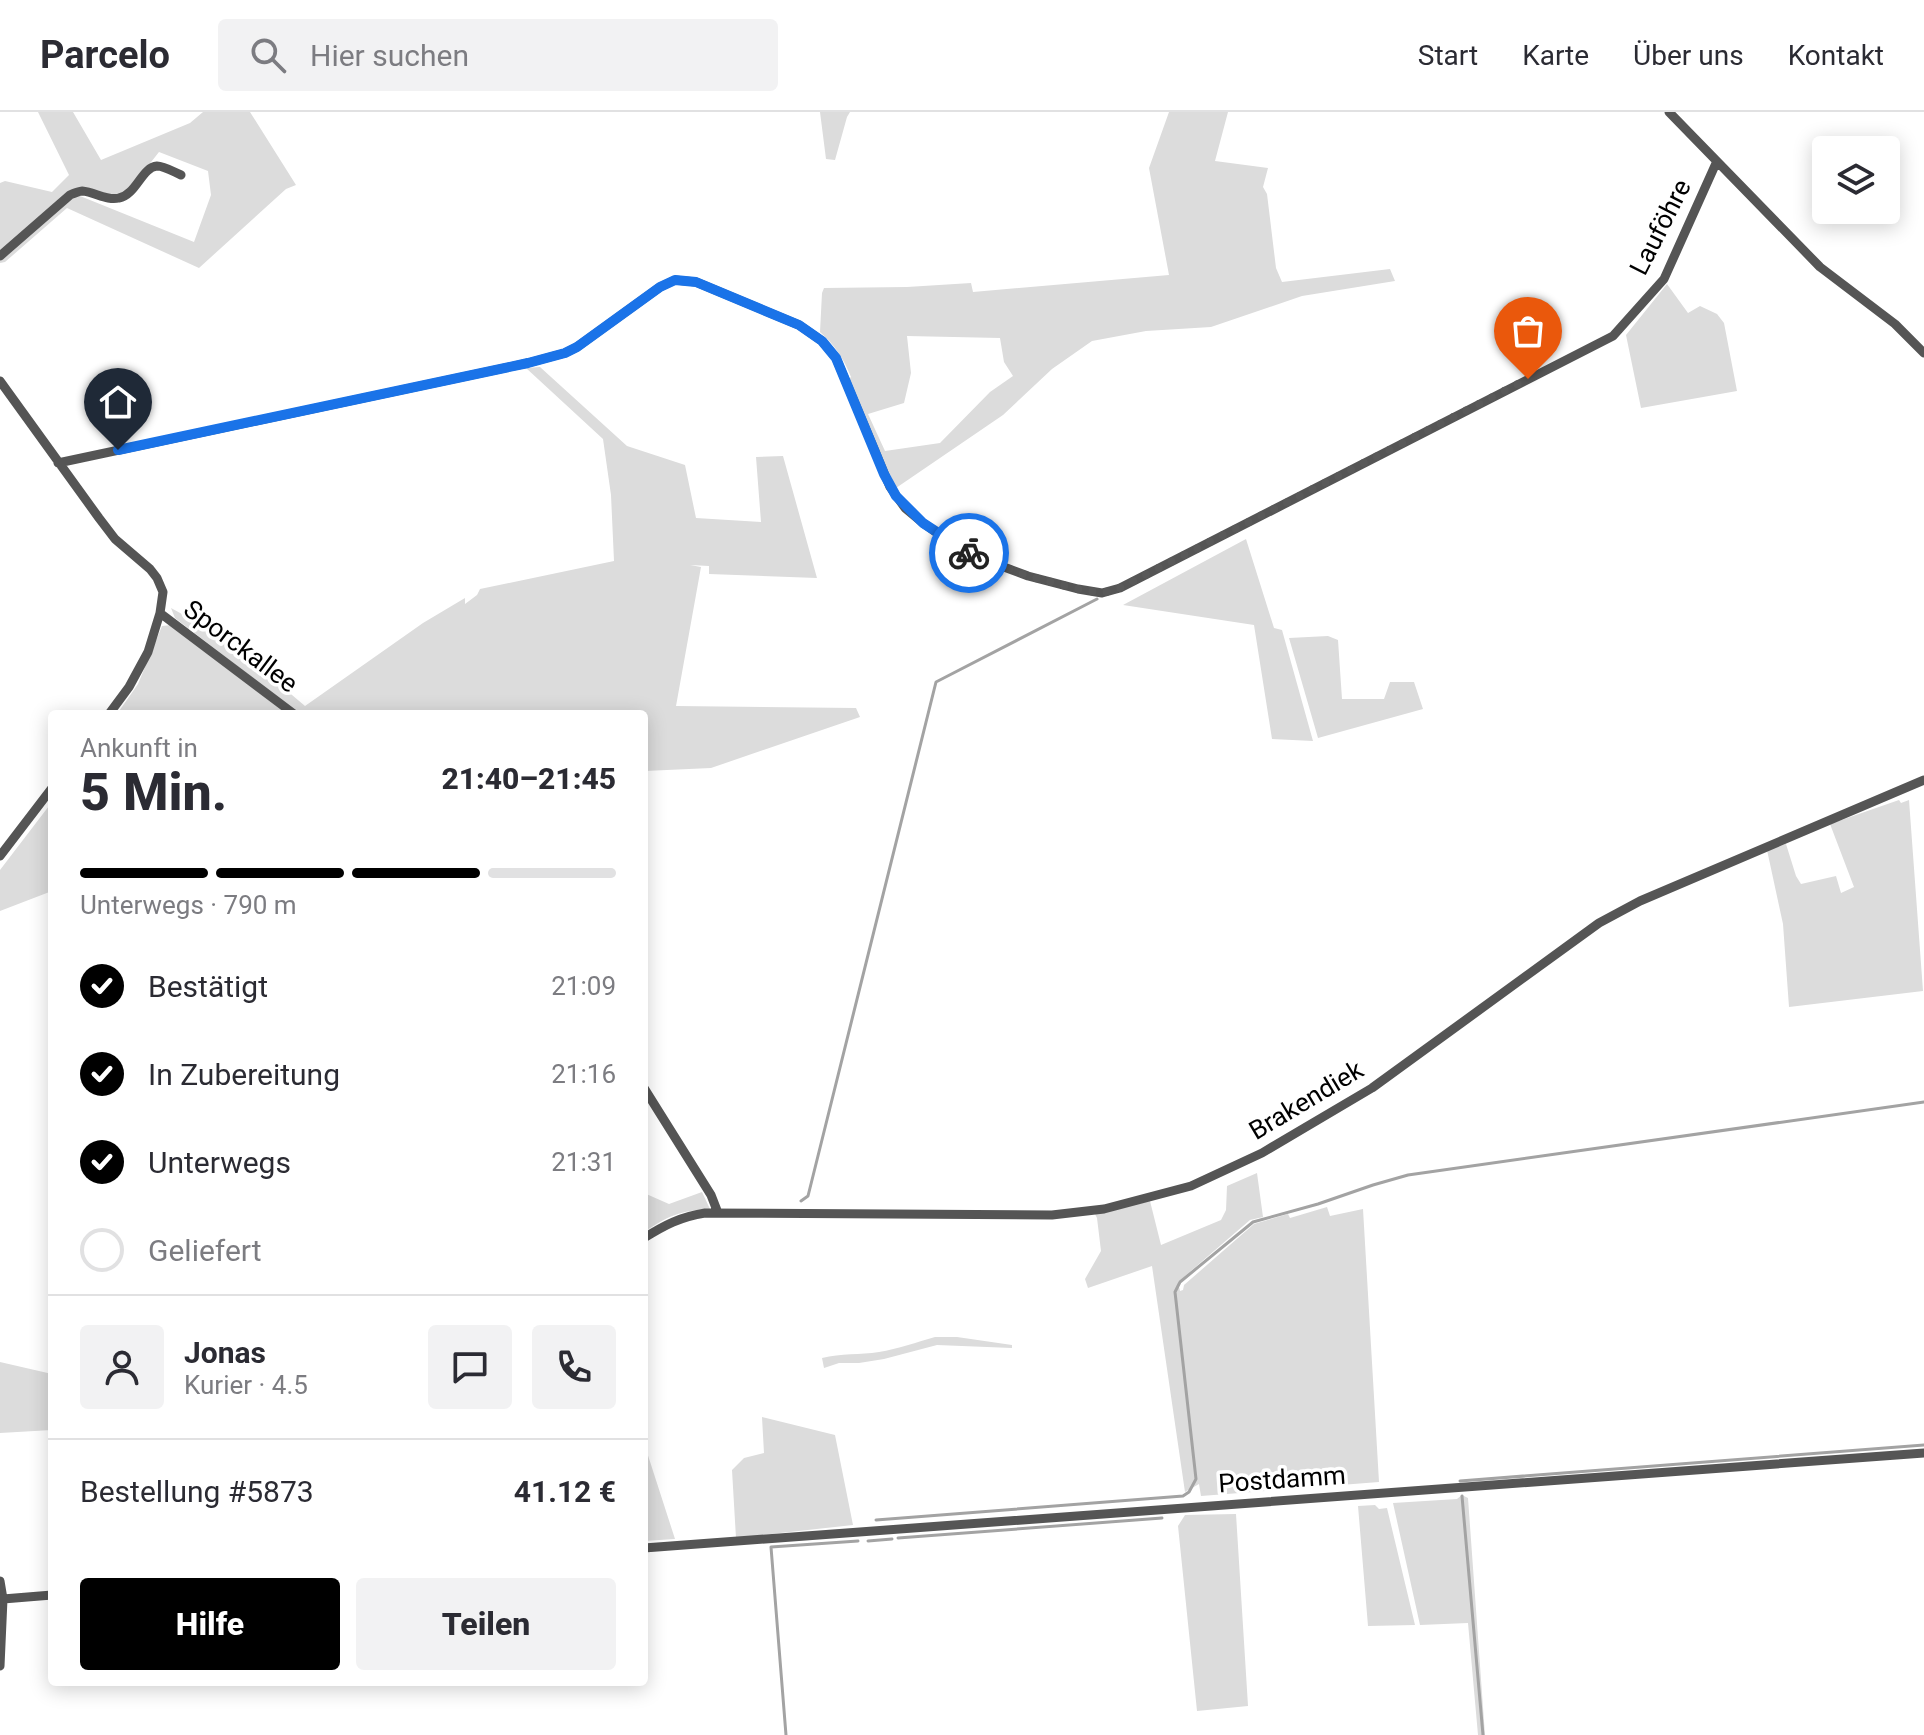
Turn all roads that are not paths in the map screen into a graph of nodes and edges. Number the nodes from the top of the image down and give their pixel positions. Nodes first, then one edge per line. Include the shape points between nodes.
1 (1669, 112) edge
2 (1717, 161) junction
3 (181, 175) dead end
4 (0, 256) edge
5 (1924, 353) edge
6 (0, 381) edge
7 (58, 463) junction
8 (160, 613) junction
9 (112, 710) edge
10 (289, 710) edge
11 (1924, 780) edge
12 (48, 793) edge
13 (0, 856) edge
14 (648, 1094) edge
15 (718, 1213) junction
16 (648, 1236) edge
17 (1924, 1453) edge
18 (648, 1548) edge
19 (0, 1581) edge
20 (48, 1595) edge
21 (3, 1599) junction
22 (0, 1666) edge

1 - 2 street
2 - 5 street via 1820,267
2 - 7 street, Lauföhre via 1664,279 1613,336 1102,593 990,562 923,523 890,487 836,358 822,341 799,325 696,282 675,280 660,287 565,353
3 - 4 street via 153,167 122,198 82,191 70,195
6 - 7 street
7 - 8 street via 115,539 157,578 163,592
8 - 9 street via 140,669
8 - 10 street, Sporckallee
11 - 15 street, Brakendiek via 1599,923 1372,1088 1262,1153 1191,1186 1104,1209 1052,1215
12 - 13 street
14 - 15 street
15 - 16 street, Brakendiek via 686,1216
17 - 18 street, Postdamm
19 - 21 street
20 - 21 street
21 - 22 street

